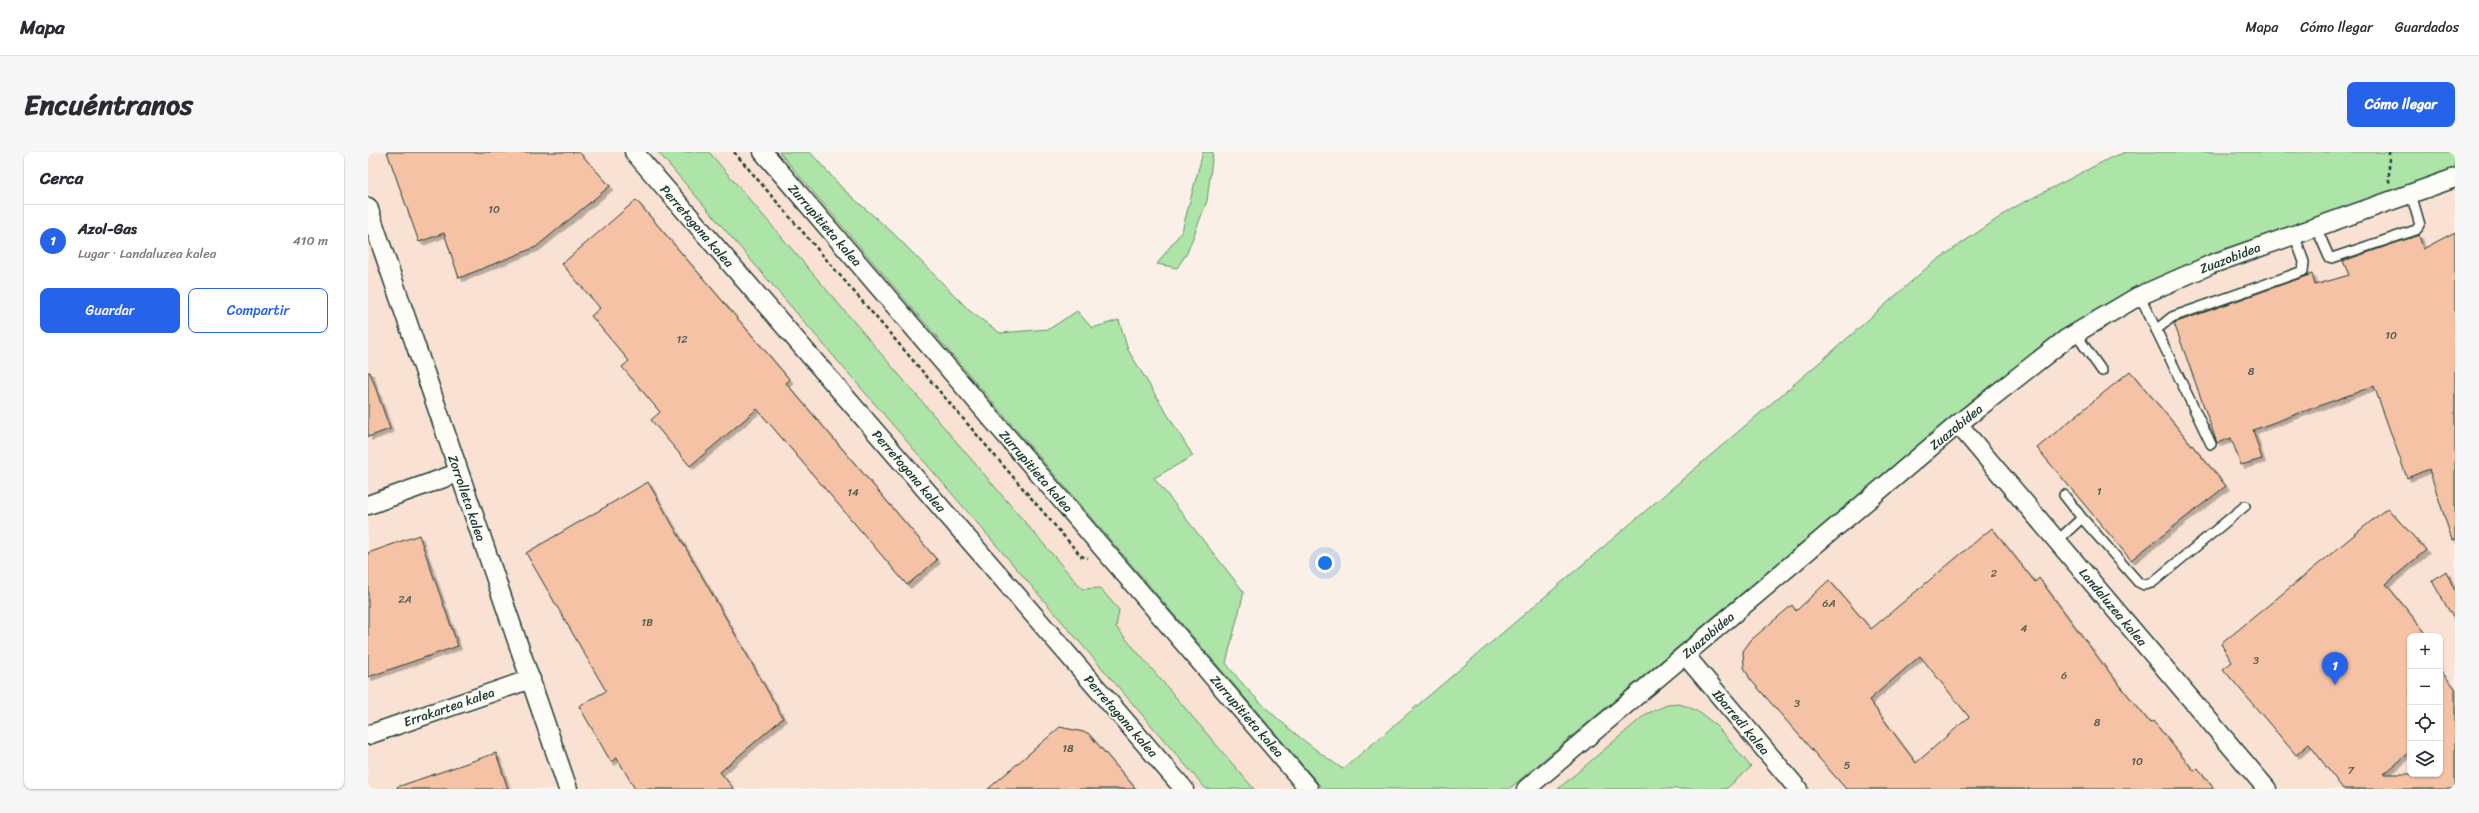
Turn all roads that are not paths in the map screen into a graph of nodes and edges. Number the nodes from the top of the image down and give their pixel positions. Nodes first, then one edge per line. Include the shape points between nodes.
1 (634, 152) edge
2 (763, 152) edge
3 (2455, 178) edge
4 (2411, 194) junction
5 (368, 207) edge
6 (2316, 227) junction
7 (2294, 234) junction
8 (2140, 296) junction
9 (2156, 330) junction
10 (2076, 333) junction
11 (2102, 371) dead end
12 (1958, 424) junction
13 (2211, 444) dead end
14 (458, 473) junction
15 (2064, 495) dead end
16 (368, 505) edge
17 (2245, 506) dead end
18 (2082, 518) junction
19 (2057, 541) junction
20 (1685, 656) junction
21 (531, 679) junction
22 (368, 735) edge
23 (568, 789) edge
24 (1184, 789) edge
25 (1309, 789) edge
26 (1526, 789) edge
27 (1798, 789) edge
28 (2267, 789) edge

1 - 24 street, Perretagana kalea
2 - 25 street, Zurrupitieta kalea
3 - 4 street, Zuazobidea
4 - 6 street, Zuazobidea
4 - 6 lane via 2420,225 2416,230 2332,258 2326,252
5 - 14 street, Zorrolleta kalea
6 - 7 street, Zuazobidea
7 - 8 street, Zuazobidea via 2212,264
7 - 9 lane via 2304,262 2302,271 2172,317
8 - 9 lane
8 - 10 street, Zuazobidea
9 - 13 lane
10 - 11 lane
10 - 12 street, Zuazobidea
12 - 19 street, Landaluzea kalea
12 - 20 street, Zuazobidea
14 - 16 street
14 - 21 street, Zorrolleta kalea
15 - 18 lane
17 - 18 lane via 2152,583 2144,585 2138,582
18 - 19 lane
19 - 28 street, Landaluzea kalea
20 - 26 street, Zuazobidea
20 - 27 street, Ibarredi kalea
21 - 22 street, Errakartea kalea
21 - 23 street, Zorrolleta kalea

